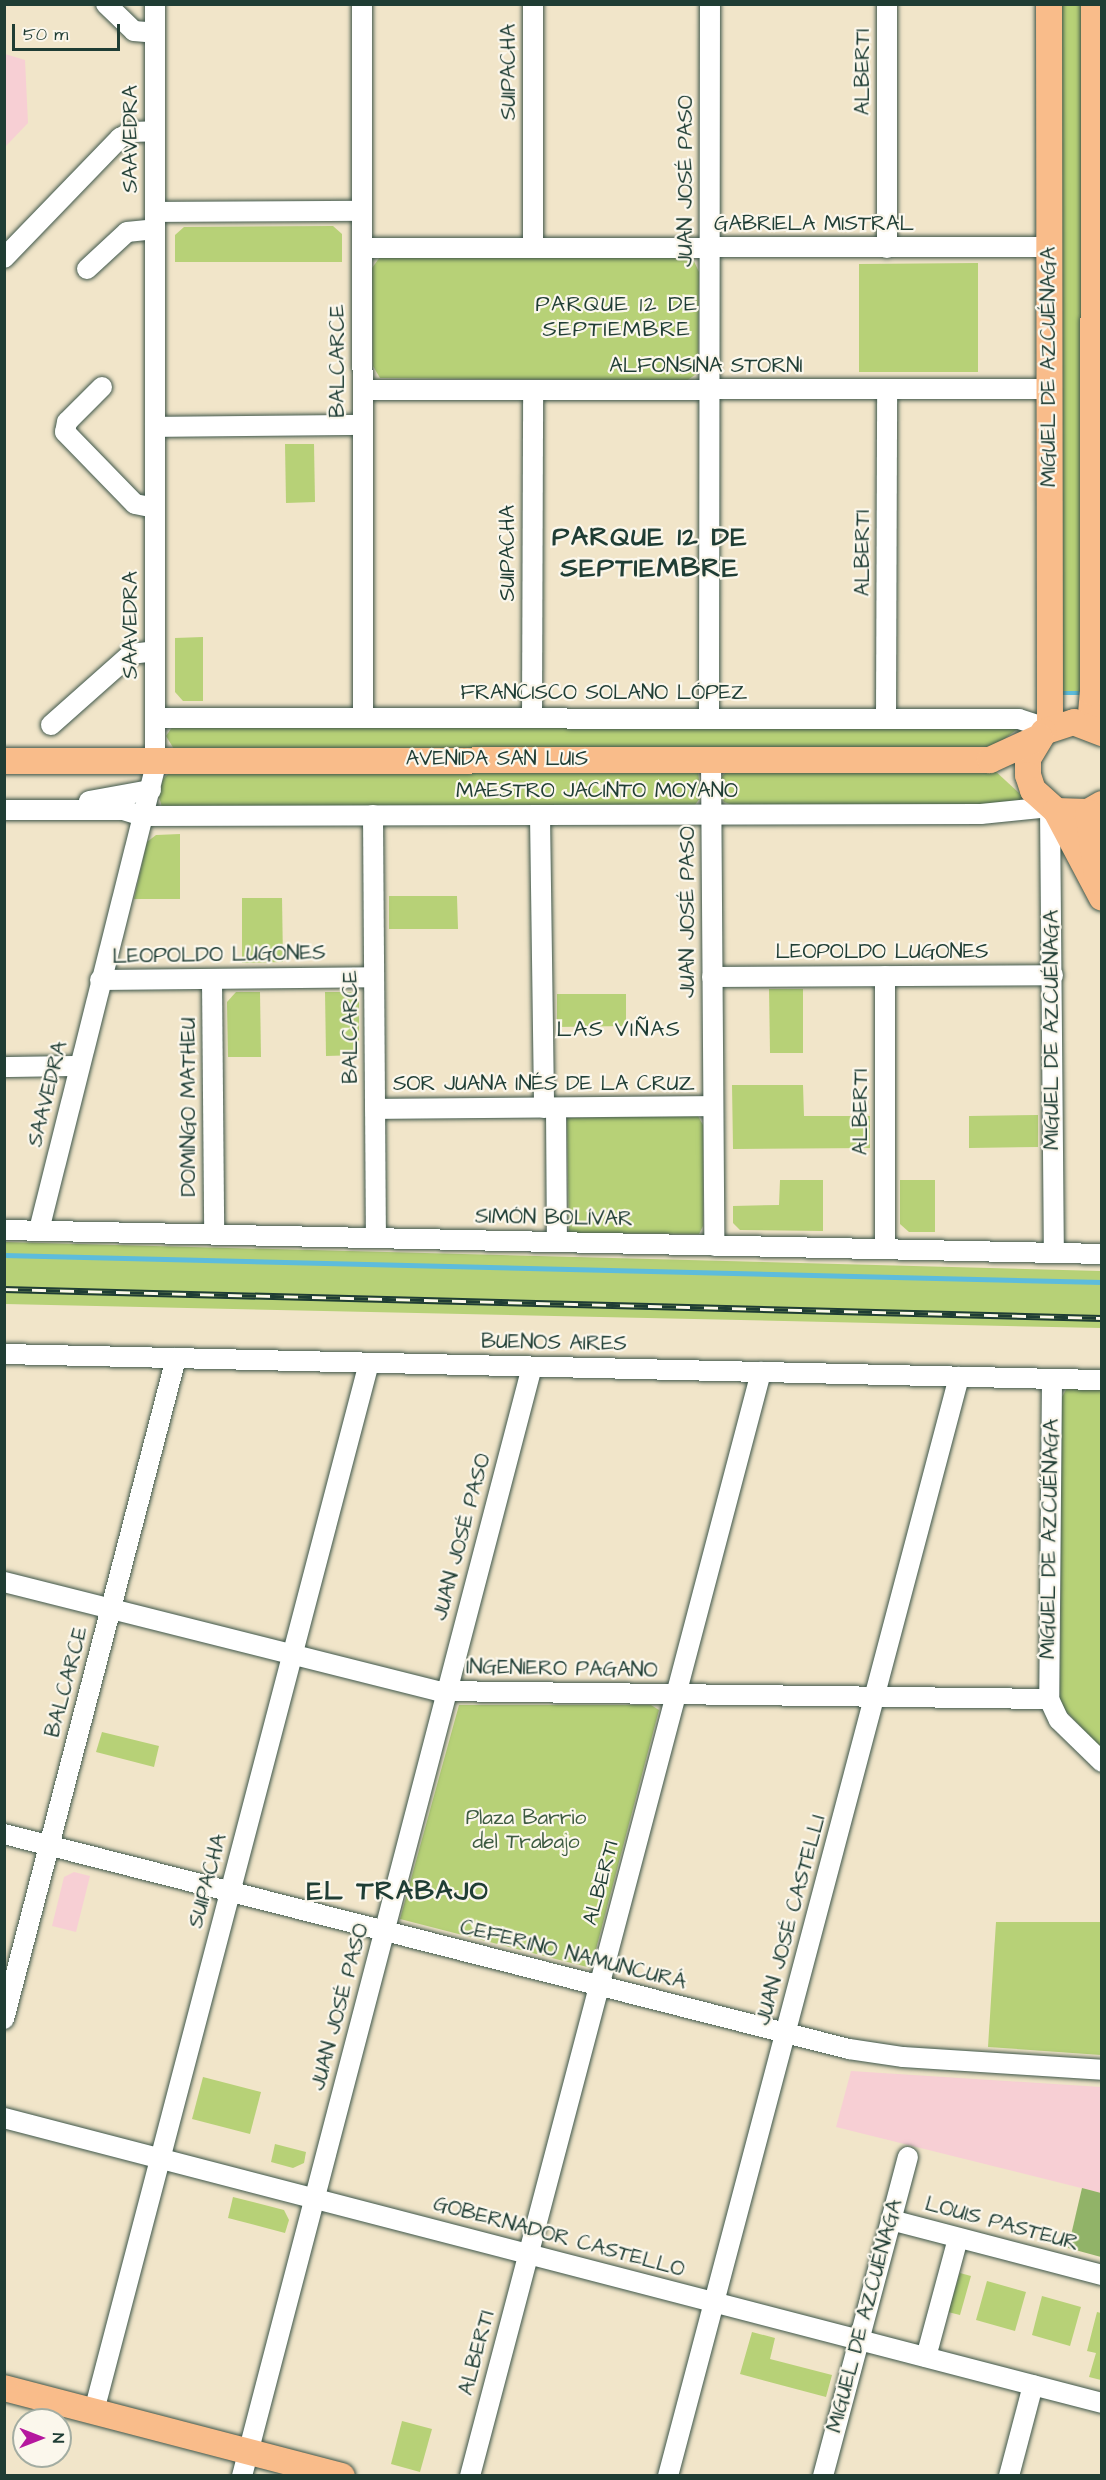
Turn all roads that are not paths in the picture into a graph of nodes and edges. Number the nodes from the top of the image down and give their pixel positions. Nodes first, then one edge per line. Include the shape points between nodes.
1 (106, 4) edge
2 (155, 4) edge
3 (362, 4) edge
4 (533, 4) edge
5 (710, 4) edge
6 (887, 4) edge
7 (1049, 4) edge
8 (1094, 4) edge
9 (155, 33) junction
10 (155, 131) junction
11 (362, 212) junction
12 (155, 220) junction
13 (362, 248) junction
14 (533, 248) junction
15 (710, 248) junction
16 (887, 248) junction
17 (1049, 248) junction
18 (4, 258) edge
19 (87, 268) dead end
20 (102, 387) dead end
21 (887, 389) junction
22 (1049, 389) junction
23 (363, 390) junction
24 (532, 390) junction
25 (710, 390) junction
26 (363, 425) junction
27 (155, 427) junction
28 (155, 508) junction
29 (155, 651) junction
30 (1097, 690) edge
31 (363, 717) junction
32 (532, 717) junction
33 (709, 717) junction
34 (886, 717) junction
35 (155, 718) junction
36 (51, 725) dead end
37 (1096, 729) edge
38 (1045, 733) junction
39 (711, 759) junction
40 (155, 760) junction
41 (990, 760) junction
42 (4, 761) edge
43 (151, 790) junction
44 (1046, 803) junction
45 (1094, 808) edge
46 (14, 810) edge
47 (374, 815) junction
48 (540, 815) junction
49 (711, 815) junction
50 (143, 816) junction
51 (1101, 897) edge
52 (1053, 975) junction
53 (712, 976) junction
54 (885, 976) junction
55 (374, 977) junction
56 (212, 980) junction
57 (100, 981) junction
58 (79, 1066) junction
59 (4, 1067) edge
60 (713, 1106) junction
61 (550, 1108) junction
62 (375, 1109) junction
63 (4, 1230) edge
64 (39, 1230) junction
65 (214, 1234) junction
66 (376, 1238) junction
67 (557, 1242) junction
68 (714, 1246) junction
69 (885, 1249) junction
70 (1054, 1253) junction
71 (1101, 1254) edge
72 (4, 1354) edge
73 (176, 1358) junction
74 (369, 1363) junction
75 (532, 1367) junction
76 (760, 1372) junction
77 (959, 1377) junction
78 (1052, 1379) junction
79 (1101, 1380) edge
80 (4, 1582) edge
81 (111, 1610) junction
82 (292, 1656) junction
83 (447, 1692) junction
84 (676, 1694) junction
85 (874, 1697) junction
86 (1049, 1699) junction
87 (1101, 1762) edge
88 (4, 1834) edge
89 (49, 1846) junction
90 (230, 1892) junction
91 (384, 1932) junction
92 (599, 1986) junction
93 (4, 2019) edge
94 (786, 2033) junction
95 (1101, 2070) edge
96 (4, 2118) edge
97 (908, 2157) dead end
98 (160, 2158) junction
99 (314, 2198) junction
100 (891, 2220) junction
101 (958, 2238) junction
102 (528, 2254) junction
103 (1101, 2275) edge
104 (714, 2302) junction
105 (859, 2340) junction
106 (926, 2357) junction
107 (1033, 2385) junction
108 (4, 2388) edge
109 (1101, 2403) edge
110 (94, 2411) junction
111 (245, 2463) edge
112 (342, 2475) edge
113 (470, 2475) edge
114 (669, 2475) edge
115 (823, 2475) edge
116 (1009, 2475) edge

1 - 9 street via 134,31
2 - 9 street, SAAVEDRA
3 - 11 street, BALCARCE
4 - 14 street, SUIPACHA
5 - 15 street, JUAN JOSÉ PASO
6 - 16 street, ALBERTI
7 - 17 main road, MIGUEL DE AZCUÉNAGA
8 - 30 main road
9 - 10 street, SAAVEDRA
10 - 12 street, SAAVEDRA
10 - 18 street via 131,132 120,138
11 - 12 street
11 - 13 street, BALCARCE
12 - 19 street via 127,232
12 - 27 street, SAAVEDRA
13 - 14 street, GABRIELA MISTRAL
13 - 23 street, BALCARCE
14 - 15 street, GABRIELA MISTRAL
15 - 16 street, GABRIELA MISTRAL
15 - 25 street, JUAN JOSÉ PASO
16 - 17 street, GABRIELA MISTRAL
17 - 22 main road, MIGUEL DE AZCUÉNAGA
20 - 28 street via 67,422 65,432 135,504
21 - 22 street, ALFONSINA STORNI
21 - 25 street, ALFONSINA STORNI
21 - 34 street, ALBERTI
22 - 38 main road, MIGUEL DE AZCUÉNAGA
23 - 24 street, ALFONSINA STORNI
23 - 26 street, BALCARCE
24 - 25 street, ALFONSINA STORNI
24 - 32 street, SUIPACHA
25 - 33 street, JUAN JOSÉ PASO
26 - 27 street
26 - 31 street, BALCARCE
27 - 28 street, SAAVEDRA
28 - 29 street, SAAVEDRA
29 - 35 street, SAAVEDRA
29 - 36 street via 129,656
30 - 37 main road
31 - 32 street, FRANCISCO SOLANO LÓPEZ
31 - 35 street, FRANCISCO SOLANO LÓPEZ
32 - 33 street, FRANCISCO SOLANO LÓPEZ
33 - 34 street, FRANCISCO SOLANO LÓPEZ
34 - 38 street, FRANCISCO SOLANO LÓPEZ via 1019,719
35 - 40 street, SAAVEDRA
37 - 38 main road, AVENIDA SAN LUIS via 1074,722
38 - 41 main road, AVENIDA SAN LUIS
38 - 44 main road via 1028,759
39 - 40 main road, AVENIDA SAN LUIS
39 - 41 main road, AVENIDA SAN LUIS
39 - 49 street, JUAN JOSÉ PASO
40 - 42 main road, AVENIDA SAN LUIS
40 - 43 street, SAAVEDRA
41 - 44 main road
43 - 46 street
43 - 50 street, SAAVEDRA
44 - 45 main road
44 - 49 street, MAESTRO JACINTO MOYANO via 981,814
44 - 51 main road
44 - 52 street, MIGUEL DE AZCUÉNAGA
45 - 51 main road
46 - 50 street via 123,810
47 - 48 street, MAESTRO JACINTO MOYANO
47 - 50 street, MAESTRO JACINTO MOYANO
47 - 55 street, BALCARCE
48 - 49 street, MAESTRO JACINTO MOYANO
48 - 61 street
49 - 53 street, JUAN JOSÉ PASO
50 - 57 street, SAAVEDRA
52 - 54 street, LEOPOLDO LUGONES
52 - 70 street, MIGUEL DE AZCUÉNAGA
53 - 54 street, LEOPOLDO LUGONES
53 - 60 street, JUAN JOSÉ PASO
54 - 69 street, ALBERTI
55 - 56 street, LEOPOLDO LUGONES
55 - 62 street, BALCARCE
56 - 57 street, LEOPOLDO LUGONES
56 - 65 street, DOMINGO MATHEU
57 - 58 street, SAAVEDRA
58 - 59 street
58 - 64 street, SAAVEDRA
60 - 61 street, SOR JUANA INÉS DE LA CRUZ
60 - 68 street, JUAN JOSÉ PASO
61 - 62 street, SOR JUANA INÉS DE LA CRUZ
61 - 67 street
62 - 66 street, BALCARCE
63 - 64 street, SIMÓN BOLÍVAR
64 - 65 street, SIMÓN BOLÍVAR
65 - 66 street, SIMÓN BOLÍVAR
66 - 67 street, SIMÓN BOLÍVAR
67 - 68 street, SIMÓN BOLÍVAR
68 - 69 street, SIMÓN BOLÍVAR
69 - 70 street, SIMÓN BOLÍVAR
70 - 71 street, SIMÓN BOLÍVAR
72 - 73 street, BUENOS AIRES
73 - 74 street, BUENOS AIRES
73 - 81 street, BALCARCE
74 - 75 street, BUENOS AIRES
74 - 82 street, SUIPACHA
75 - 76 street, BUENOS AIRES
75 - 83 street, JUAN JOSÉ PASO
76 - 77 street, BUENOS AIRES
76 - 84 street, ALBERTI
77 - 78 street, BUENOS AIRES
77 - 85 street, JUAN JOSÉ CASTELLI
78 - 79 street, BUENOS AIRES
78 - 86 street, MIGUEL DE AZCUÉNAGA
80 - 81 street, INGENIERO PAGANO
81 - 82 street, INGENIERO PAGANO
81 - 89 street, BALCARCE
82 - 83 street, INGENIERO PAGANO via 419,1689
82 - 90 street, SUIPACHA
83 - 84 street, INGENIERO PAGANO
83 - 91 street, JUAN JOSÉ PASO
84 - 85 street, INGENIERO PAGANO
84 - 92 street, ALBERTI
85 - 86 street, INGENIERO PAGANO
85 - 94 street, JUAN JOSÉ CASTELLI
86 - 87 street via 1059,1720
88 - 89 street, CEFERINO NAMUNCURÁ
89 - 90 street, CEFERINO NAMUNCURÁ
89 - 93 street, BALCARCE
90 - 91 street, CEFERINO NAMUNCURÁ
90 - 98 street, SUIPACHA
91 - 92 street, CEFERINO NAMUNCURÁ
91 - 99 street, JUAN JOSÉ PASO
92 - 94 street, CEFERINO NAMUNCURÁ
92 - 102 street, ALBERTI
94 - 95 street, CEFERINO NAMUNCURÁ via 885,2055
94 - 104 street, JUAN JOSÉ CASTELLI
96 - 98 street, GOBERNADOR CASTELLO
97 - 100 street, MIGUEL DE AZCUÉNAGA
98 - 99 street, GOBERNADOR CASTELLO
98 - 110 street, SUIPACHA
99 - 102 street, GOBERNADOR CASTELLO
99 - 111 street, JUAN JOSÉ PASO
100 - 101 street, LOUIS PASTEUR
100 - 105 street, MIGUEL DE AZCUÉNAGA
101 - 103 street, LOUIS PASTEUR
101 - 106 street
102 - 104 street, GOBERNADOR CASTELLO
102 - 113 street, ALBERTI
104 - 105 street, GOBERNADOR CASTELLO
104 - 114 street, JUAN JOSÉ CASTELLI
105 - 106 street, GOBERNADOR CASTELLO
105 - 115 street, MIGUEL DE AZCUÉNAGA
106 - 107 street, GOBERNADOR CASTELLO
107 - 109 street, GOBERNADOR CASTELLO
107 - 116 street
108 - 110 main road
110 - 111 main road
111 - 112 main road

